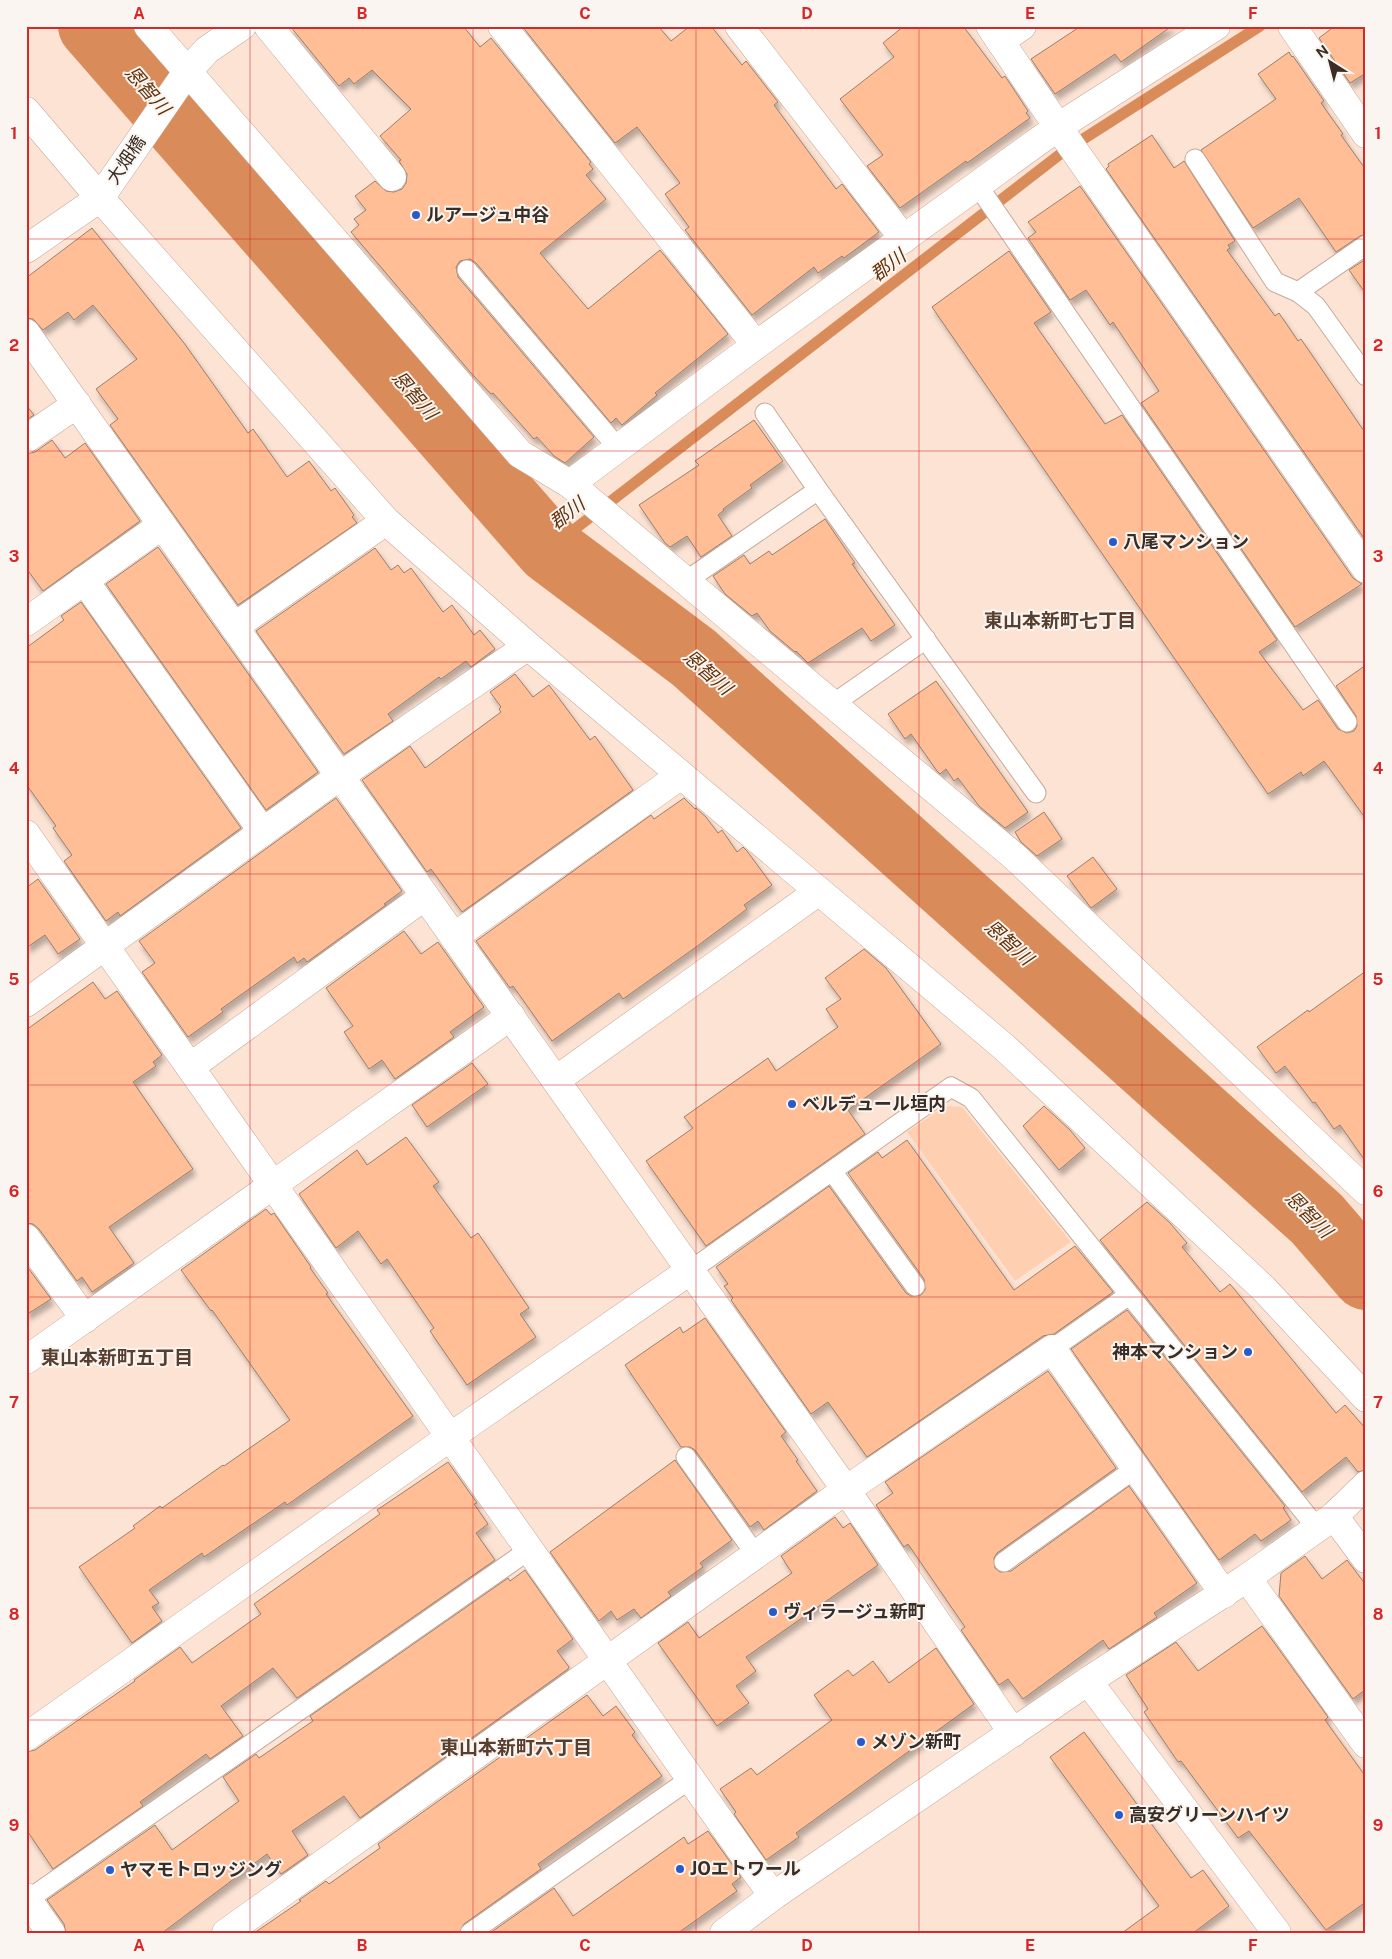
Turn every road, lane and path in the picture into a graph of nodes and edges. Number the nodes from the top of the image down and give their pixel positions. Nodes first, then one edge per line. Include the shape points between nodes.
1 (148, 26) edge
2 (242, 26) edge
3 (268, 26) edge
4 (502, 26) edge
5 (739, 26) edge
6 (1022, 26) edge
7 (1216, 26) edge
8 (1292, 26) edge
9 (995, 34) edge
10 (187, 72) junction
11 (26, 111) edge
12 (1062, 132) junction
13 (1366, 134) edge
14 (1195, 159) dead end
15 (392, 177) dead end
16 (982, 192) junction
17 (100, 198) junction
18 (904, 239) junction
19 (1366, 245) edge
20 (26, 249) edge
21 (466, 270) dead end
22 (1298, 292) junction
23 (26, 333) edge
24 (756, 345) junction
25 (1366, 376) edge
26 (77, 404) junction
27 (765, 413) dead end
28 (26, 439) edge
29 (618, 448) junction
30 (576, 489) junction
31 (818, 490) junction
32 (386, 521) junction
33 (162, 525) junction
34 (1366, 568) edge
35 (84, 580) junction
36 (686, 581) junction
37 (26, 622) edge
38 (234, 627) junction
39 (926, 639) junction
40 (528, 646) junction
41 (833, 704) junction
42 (1347, 722) dead end
43 (681, 775) junction
44 (340, 776) junction
45 (1036, 794) dead end
46 (263, 832) junction
47 (26, 834) edge
48 (819, 891) junction
49 (425, 896) junction
50 (454, 937) junction
51 (104, 948) junction
52 (26, 1003) edge
53 (511, 1016) junction
54 (190, 1067) junction
55 (556, 1080) junction
56 (832, 1171) junction
57 (273, 1186) junction
58 (1365, 1188) edge
59 (26, 1238) edge
60 (691, 1270) junction
61 (915, 1286) dead end
62 (1129, 1295) junction
63 (85, 1319) junction
64 (1052, 1349) junction
65 (26, 1360) edge
66 (1366, 1398) edge
67 (450, 1437) junction
68 (686, 1457) dead end
69 (1136, 1468) junction
70 (1366, 1484) edge
71 (846, 1490) junction
72 (1326, 1522) junction
73 (529, 1550) junction
74 (756, 1555) junction
75 (1366, 1559) edge
76 (1004, 1562) dead end
77 (1247, 1578) junction
78 (1224, 1594) junction
79 (607, 1662) junction
80 (1088, 1681) junction
81 (1013, 1734) junction
82 (26, 1737) edge
83 (1366, 1744) edge
84 (690, 1779) junction
85 (773, 1896) junction
86 (27, 1899) edge
87 (51, 1933) edge
88 (226, 1933) edge
89 (470, 1933) edge
90 (724, 1933) edge
91 (1276, 1933) edge

1 - 10 street
2 - 10 street, 大畑橋 via 207,50
3 - 15 street
4 - 24 street
5 - 18 street
6 - 9 street
7 - 12 street
8 - 13 street
9 - 12 street
10 - 17 street, 大畑橋
10 - 30 street via 520,454
11 - 17 street
12 - 16 street
12 - 34 street
14 - 22 lane via 1275,282
16 - 18 street
16 - 42 lane
17 - 20 street
17 - 32 street
18 - 24 street
19 - 22 lane
21 - 29 lane
22 - 25 lane via 1316,306
23 - 26 street
24 - 29 street
26 - 28 street
26 - 33 street
27 - 31 lane
29 - 30 street
30 - 36 street
31 - 36 lane
31 - 39 lane
32 - 38 street
32 - 40 street
33 - 35 street
33 - 38 street
35 - 37 street
35 - 46 street
36 - 41 street
38 - 44 street
39 - 41 lane
39 - 45 lane
40 - 43 street
40 - 44 street
41 - 58 street via 1015,857
43 - 48 street
43 - 50 street
44 - 46 street
44 - 49 street
46 - 51 street
47 - 51 street
48 - 55 street
48 - 66 street via 1004,1047 1263,1288
49 - 50 street
49 - 54 street
50 - 53 street
51 - 52 street
51 - 54 street
53 - 55 street
53 - 57 street
54 - 57 street
55 - 60 street
56 - 60 lane
56 - 61 lane
56 - 62 lane via 950,1088 971,1098
57 - 63 street
57 - 67 street
59 - 63 street
60 - 67 street
60 - 71 street
62 - 64 lane
62 - 72 lane
63 - 65 street
64 - 69 street
64 - 71 street
67 - 73 street
67 - 82 street
68 - 74 lane
69 - 76 lane
69 - 78 street
70 - 72 street
71 - 74 street
71 - 81 street
72 - 75 street
72 - 77 street
73 - 79 street
73 - 86 lane
74 - 79 street
77 - 78 street
77 - 83 street
78 - 80 street
79 - 84 street
79 - 88 street
80 - 81 street
80 - 91 street
81 - 85 street
84 - 85 street
84 - 89 lane
85 - 90 street
86 - 87 street

